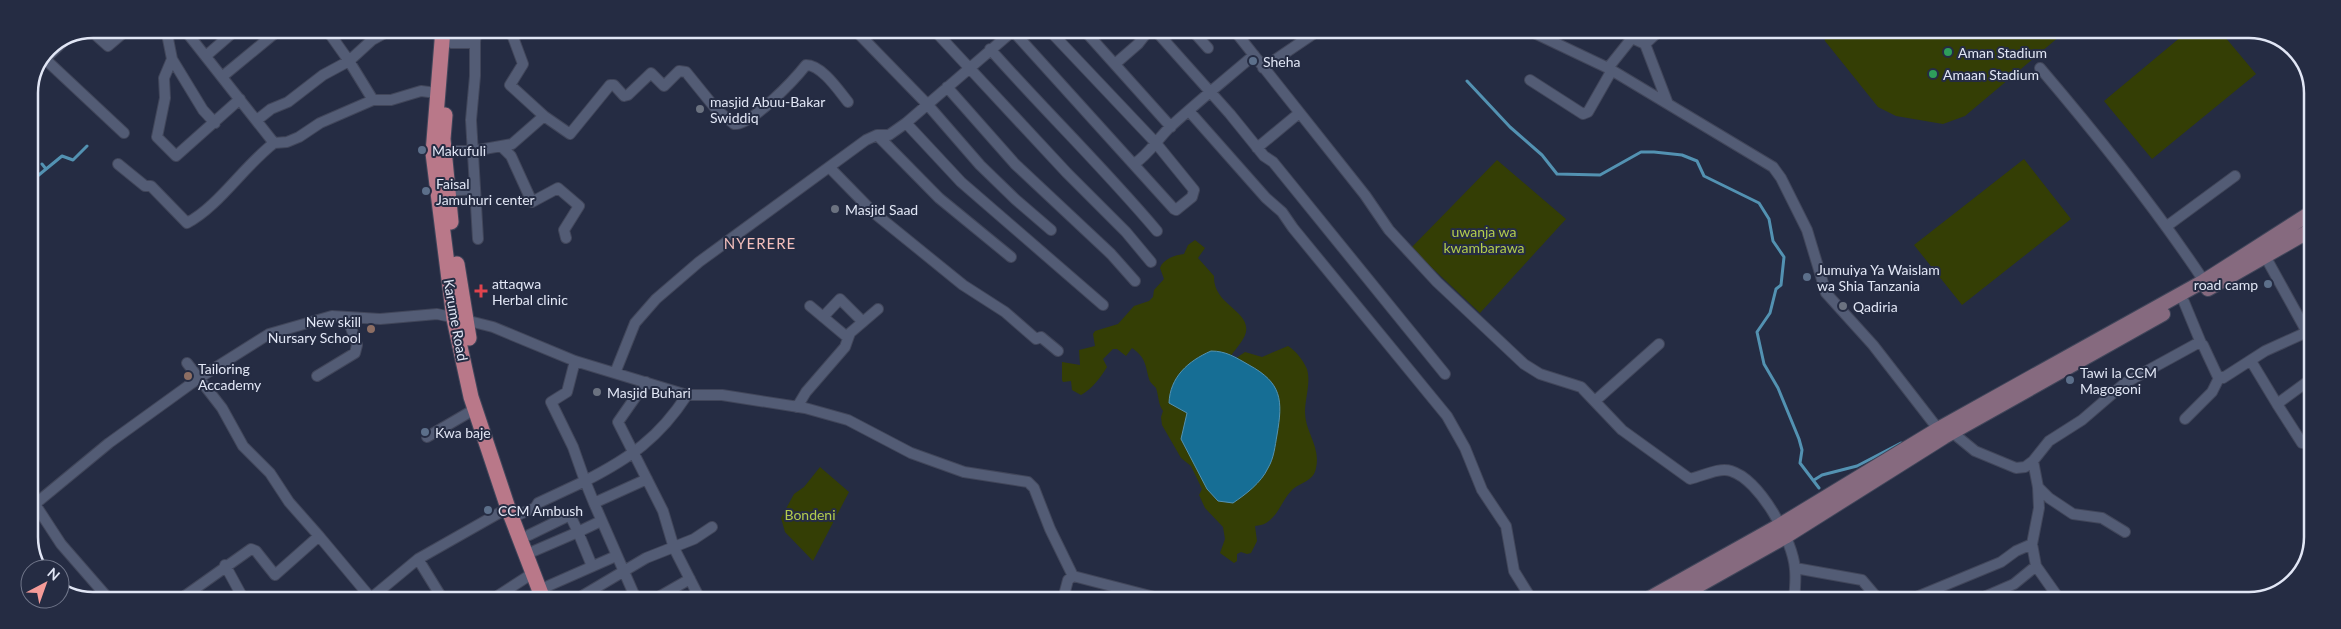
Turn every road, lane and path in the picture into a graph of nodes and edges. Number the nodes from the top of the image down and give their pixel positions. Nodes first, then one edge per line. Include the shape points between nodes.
1 (98, 37) edge
2 (119, 37) edge
3 (168, 37) edge
4 (191, 37) edge
5 (228, 37) edge
6 (270, 37) edge
7 (332, 37) edge
8 (377, 37) edge
9 (442, 37) edge
10 (452, 37) edge
11 (455, 37) edge
12 (475, 37) edge
13 (513, 37) edge
14 (861, 37) edge
15 (941, 37) edge
16 (1005, 37) edge
17 (1020, 37) edge
18 (1056, 37) edge
19 (1090, 37) edge
20 (1144, 37) edge
21 (1161, 37) edge
22 (1198, 37) edge
23 (1240, 37) edge
24 (1309, 37) edge
25 (1543, 37) edge
26 (1627, 37) edge
27 (1634, 37) edge
28 (1653, 37) edge
29 (475, 43) junction
30 (1646, 44) junction
31 (1208, 48) dead end
32 (990, 49) junction
33 (1254, 55) junction
34 (206, 56) junction
35 (172, 60) junction
36 (48, 61) edge
37 (349, 61) junction
38 (1115, 64) junction
39 (970, 67) junction
40 (1263, 68) junction
41 (2040, 68) dead end
42 (1610, 69) junction
43 (223, 76) junction
44 (1530, 80) dead end
45 (947, 87) junction
46 (438, 93) junction
47 (1210, 93) junction
48 (240, 99) junction
49 (373, 100) junction
50 (848, 102) dead end
51 (928, 104) junction
52 (1668, 104) junction
53 (1189, 111) junction
54 (1298, 114) junction
55 (544, 116) junction
56 (257, 120) junction
57 (215, 123) junction
58 (906, 123) junction
59 (1170, 127) junction
60 (124, 133) dead end
61 (877, 136) junction
62 (1154, 142) junction
63 (274, 144) junction
64 (502, 147) junction
65 (1257, 148) junction
66 (444, 151) junction
67 (473, 151) junction
68 (118, 164) dead end
69 (1134, 164) junction
70 (829, 167) junction
71 (2235, 176) dead end
72 (475, 189) junction
73 (448, 191) junction
74 (2303, 218) edge
75 (2167, 226) junction
76 (1052, 230) dead end
77 (1157, 231) dead end
78 (2303, 235) edge
79 (566, 238) dead end
80 (478, 239) dead end
81 (2265, 256) junction
82 (1011, 257) dead end
83 (1151, 262) dead end
84 (1134, 281) dead end
85 (2204, 281) junction
86 (2184, 302) junction
87 (1103, 305) dead end
88 (810, 306) dead end
89 (878, 309) dead end
90 (823, 317) junction
91 (348, 319) junction
92 (460, 319) junction
93 (863, 322) junction
94 (2304, 323) edge
95 (2304, 334) edge
96 (847, 337) junction
97 (2201, 342) junction
98 (1659, 344) dead end
99 (1058, 351) dead end
100 (575, 361) junction
101 (2251, 361) junction
102 (187, 363) dead end
103 (615, 373) junction
104 (1445, 374) dead end
105 (317, 376) dead end
106 (199, 378) junction
107 (2220, 378) junction
108 (646, 382) junction
109 (2304, 384) edge
110 (687, 395) junction
111 (1595, 401) junction
112 (2277, 404) junction
113 (797, 407) junction
114 (475, 409) junction
115 (2185, 419) dead end
116 (1945, 433) junction
117 (427, 437) dead end
118 (2302, 443) dead end
119 (634, 454) junction
120 (2033, 462) junction
121 (647, 479) junction
122 (585, 481) junction
123 (2038, 487) junction
124 (38, 502) edge
125 (594, 503) junction
126 (514, 511) junction
127 (38, 515) edge
128 (601, 520) junction
129 (712, 527) dead end
130 (1783, 531) junction
131 (578, 532) junction
132 (2126, 532) dead end
133 (529, 535) junction
134 (319, 536) junction
135 (2032, 544) junction
136 (674, 548) junction
137 (534, 551) junction
138 (616, 556) junction
139 (418, 559) junction
140 (225, 565) junction
141 (592, 566) junction
142 (2036, 566) junction
143 (1795, 568) junction
144 (623, 572) junction
145 (533, 573) junction
146 (1073, 576) junction
147 (690, 579) junction
148 (103, 592) edge
149 (190, 592) edge
150 (240, 592) edge
151 (365, 592) edge
152 (377, 592) edge
153 (438, 592) edge
154 (503, 592) edge
155 (547, 592) edge
156 (547, 592) edge
157 (551, 592) edge
158 (589, 592) edge
159 (633, 592) edge
160 (667, 592) edge
161 (696, 592) edge
162 (1065, 592) edge
163 (1135, 592) edge
164 (1527, 592) edge
165 (1662, 592) edge
166 (1686, 592) edge
167 (1794, 592) edge
168 (1872, 592) edge
169 (1928, 592) edge
170 (1996, 592) edge
171 (2054, 592) edge

1 - 2 street via 108,46
3 - 35 street
4 - 34 street
5 - 34 street
6 - 43 street
7 - 37 street
8 - 37 street
9 - 46 main road, Karume Road
10 - 66 main road
11 - 29 street
12 - 29 street
13 - 55 street via 523,64 510,85
14 - 51 street
15 - 39 street
16 - 32 street
17 - 69 street
18 - 62 street
19 - 38 street
20 - 38 street
21 - 47 street
22 - 31 street
23 - 33 street
24 - 40 street
25 - 42 street
26 - 42 street
27 - 30 street
28 - 30 street
29 - 67 street via 471,120
30 - 52 street
32 - 39 street
32 - 77 street
33 - 40 street
33 - 47 street
34 - 43 street
35 - 57 street via 203,110
35 - 57 street via 164,78 165,98 157,137 176,156
36 - 60 street
37 - 49 street
37 - 56 street
38 - 59 street
39 - 45 street
39 - 83 street
40 - 54 street
41 - 75 street via 2108,148
42 - 44 street via 1588,112 1583,114
42 - 52 street
43 - 48 street
45 - 51 street
45 - 84 street via 1020,169 1111,254
46 - 49 street via 421,91 391,100
46 - 92 main road, Karume Road via 433,153
47 - 53 street
47 - 65 street
48 - 56 street
48 - 57 street
49 - 63 street via 320,123 293,140
50 - 55 street via 828,79 806,65 774,100 738,124 716,109 683,71 678,71 664,86 651,73 647,74 624,96 610,85 570,134
51 - 58 street
51 - 76 street via 980,165 1015,200
52 - 116 street via 1773,167 1807,230 1826,293
53 - 59 street
53 - 164 street via 1282,212 1447,416 1465,448 1482,490 1506,526 1514,571
54 - 65 street
54 - 111 street via 1389,230 1468,313 1524,364 1540,374 1581,387
55 - 64 street via 512,144
56 - 63 street
58 - 61 street via 889,135
58 - 87 street via 961,182
59 - 62 street
61 - 70 street via 869,138
61 - 82 street via 939,198
62 - 69 street via 1143,158
62 - 69 street via 1194,190 1192,197 1174,209
63 - 68 street via 201,214 187,223 151,186 145,186
64 - 67 street
64 - 79 street via 511,156 532,202 558,188 578,206 564,230
65 - 104 street via 1273,162
66 - 67 street
66 - 73 main road
67 - 72 street
70 - 99 street via 873,212 964,285 1005,312 1036,340 1041,337
70 - 103 street via 699,262 656,299 635,323
71 - 75 street
72 - 73 street
72 - 80 street
73 - 92 main road
74 - 85 main road
75 - 85 street
78 - 81 main road
81 - 86 main road
81 - 94 street
85 - 116 main road
86 - 97 street
86 - 116 main road
88 - 90 street
89 - 93 street
90 - 93 street via 840,299
90 - 96 street
91 - 92 street via 437,314
91 - 105 street via 357,350
91 - 106 street via 332,316 269,334
92 - 100 street via 493,327
92 - 114 main road, Karume Road
92 - 126 main road
93 - 96 street
95 - 101 street via 2265,351
96 - 113 street via 845,347
97 - 107 street
97 - 120 street via 2125,383 2082,420 2049,441
98 - 111 street
100 - 103 street
100 - 122 street via 567,392 551,402
101 - 107 street
101 - 112 street
102 - 106 street
103 - 108 street
106 - 124 street via 109,443
106 - 134 street via 222,408 244,446 270,473 289,502
107 - 115 street via 2212,392
108 - 110 street
108 - 119 street via 618,422
109 - 112 street
110 - 113 street via 722,395
110 - 119 street via 658,434
111 - 130 street via 1622,430 1690,479 1716,471 1739,475 1762,497
112 - 118 street
113 - 146 street via 848,420 911,453 964,472 1028,482 1034,488
114 - 117 street
114 - 126 main road, Karume Road
116 - 120 street via 1975,451 2016,468
116 - 130 main road
119 - 121 street
119 - 122 street
120 - 123 street
121 - 125 street
121 - 136 street via 663,512
122 - 125 street
122 - 126 street via 538,503 535,508
123 - 132 street via 2072,514 2102,518
123 - 135 street via 2039,508
125 - 128 street
126 - 133 main road
126 - 139 street
126 - 145 main road, Karume Road
127 - 148 street
128 - 131 street
128 - 138 street
129 - 136 street
130 - 143 street
130 - 165 main road
130 - 166 main road
131 - 133 street via 570,515
131 - 137 street
131 - 141 street
133 - 137 main road
134 - 140 street via 275,575 251,548
134 - 151 street
135 - 142 street
135 - 169 street via 2001,562
136 - 144 street via 646,558
136 - 147 street
137 - 156 main road
138 - 141 street
138 - 144 street
139 - 152 street
139 - 153 street
140 - 149 street
140 - 150 street
141 - 157 street
142 - 170 street via 2014,584
142 - 171 street
143 - 167 street
143 - 168 street via 1862,580
144 - 158 street
144 - 159 street
145 - 154 street
145 - 155 main road, Karume Road
146 - 162 street via 1068,580
146 - 163 street
147 - 160 street
147 - 161 street

